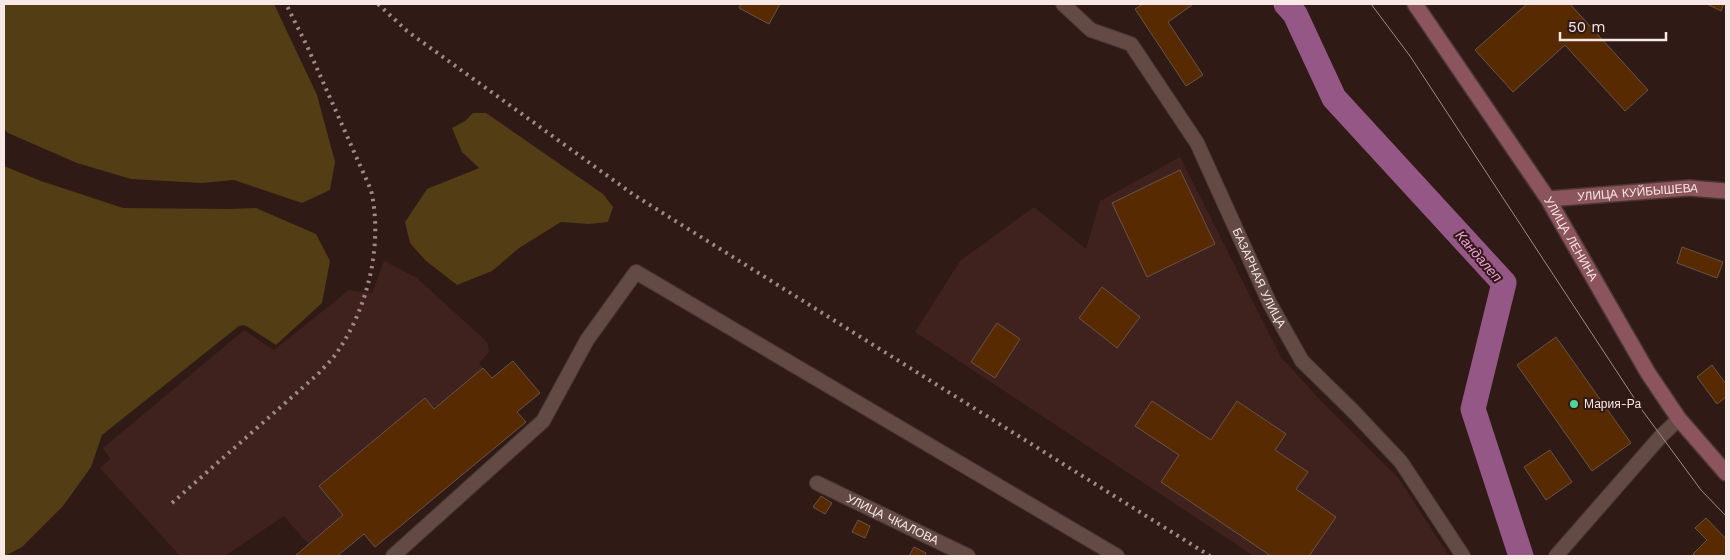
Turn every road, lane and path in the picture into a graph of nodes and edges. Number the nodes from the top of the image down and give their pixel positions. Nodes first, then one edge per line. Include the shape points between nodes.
1 (1063, 4) edge
2 (1415, 4) edge
3 (1726, 191) edge
4 (1548, 199) junction
5 (1679, 419) junction
6 (1726, 473) edge
7 (817, 483) dead end
8 (393, 556) edge
9 (968, 556) edge
10 (1118, 556) edge
11 (1462, 556) edge
12 (1556, 556) edge

1 - 11 street, БАЗАРНАЯ УЛИЦА via 1091,30 1131,44 1197,143 1270,304 1302,361 1401,462
2 - 4 main road, УЛИЦА ЛЕНИНА
3 - 4 main road, УЛИЦА КУЙБЫШЕВА via 1690,188
4 - 5 main road, УЛИЦА ЛЕНИНА via 1648,373
5 - 6 main road, УЛИЦА ЛЕНИНА
5 - 12 street
7 - 9 street, УЛИЦА ЧКАЛОВА
8 - 10 street via 543,421 587,340 636,272

